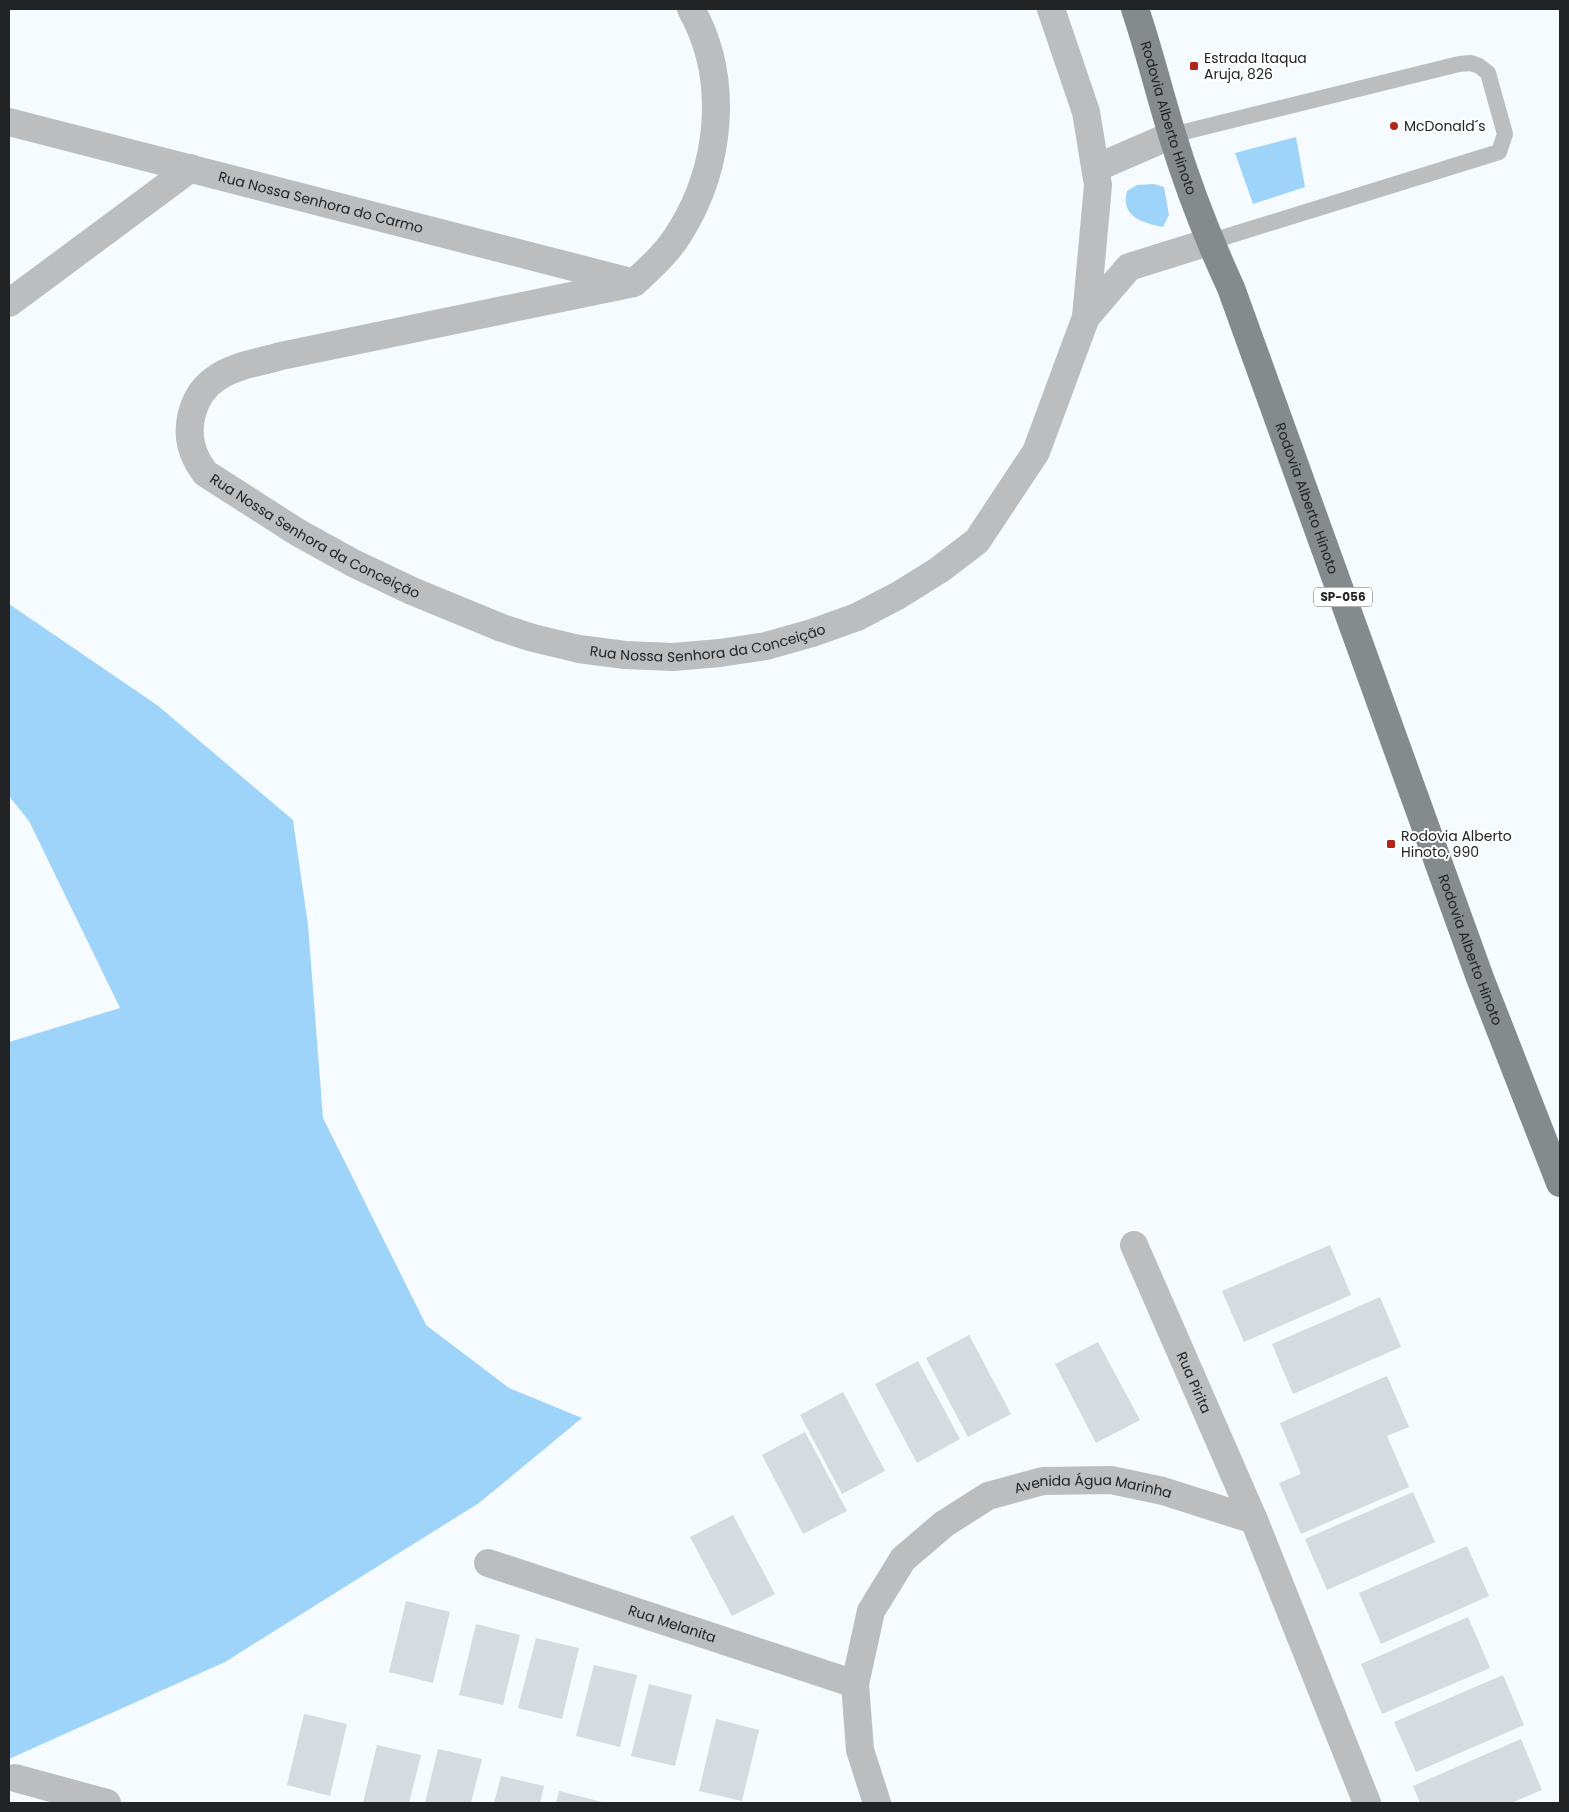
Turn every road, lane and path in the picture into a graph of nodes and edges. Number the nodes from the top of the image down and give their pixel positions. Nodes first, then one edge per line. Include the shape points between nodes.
1 (690, 9) edge
2 (1052, 9) edge
3 (1135, 9) edge
4 (9, 122) edge
5 (1172, 134) junction
6 (191, 168) junction
7 (1096, 168) junction
8 (1209, 242) junction
9 (634, 283) junction
10 (9, 303) edge
11 (1086, 316) junction
12 (1560, 1183) edge
13 (1134, 1245) dead end
14 (1254, 1520) junction
15 (488, 1563) dead end
16 (855, 1684) junction
17 (15, 1778) dead end
18 (107, 1803) edge
19 (876, 1803) edge
20 (1367, 1803) edge

1 - 9 street via 706,45 714,76 714,140 696,204 680,234
2 - 7 street, Rua Nossa Senhora da Conceição via 1086,112
3 - 5 main road, Rodovia Alberto Hinoto / SP-056
4 - 6 street, Rua Nossa Senhora do Carmo
5 - 7 street
5 - 8 main road, Rodovia Alberto Hinoto / SP-056
5 - 8 lane via 1459,64 1471,63 1488,73 1505,134 1499,152
6 - 9 street, Rua Nossa Senhora do Carmo
6 - 10 street
7 - 11 street, Rua Nossa Senhora da Conceição via 1098,184
8 - 11 street, Rua Nossa Senhora da Conceição via 1129,267
8 - 12 main road, Rodovia Alberto Hinoto / SP-056 via 1231,288 1480,978
9 - 11 street, Rua Nossa Senhora da Conceição via 281,356 231,370 206,387 191,414 190,430 196,460 206,473 228,488 337,554 412,591 502,628 579,649 625,655 672,657 766,646 857,617 939,570 977,541 1036,452
13 - 14 street, Rua Pirita
14 - 16 street, Avenida Água Marinha via 1164,1491 1111,1480 1043,1481 988,1496 944,1524 903,1559 871,1611
14 - 20 street
15 - 16 street, Rua Melanita
16 - 19 street, Avenida Água Marinha via 860,1750
17 - 18 street

